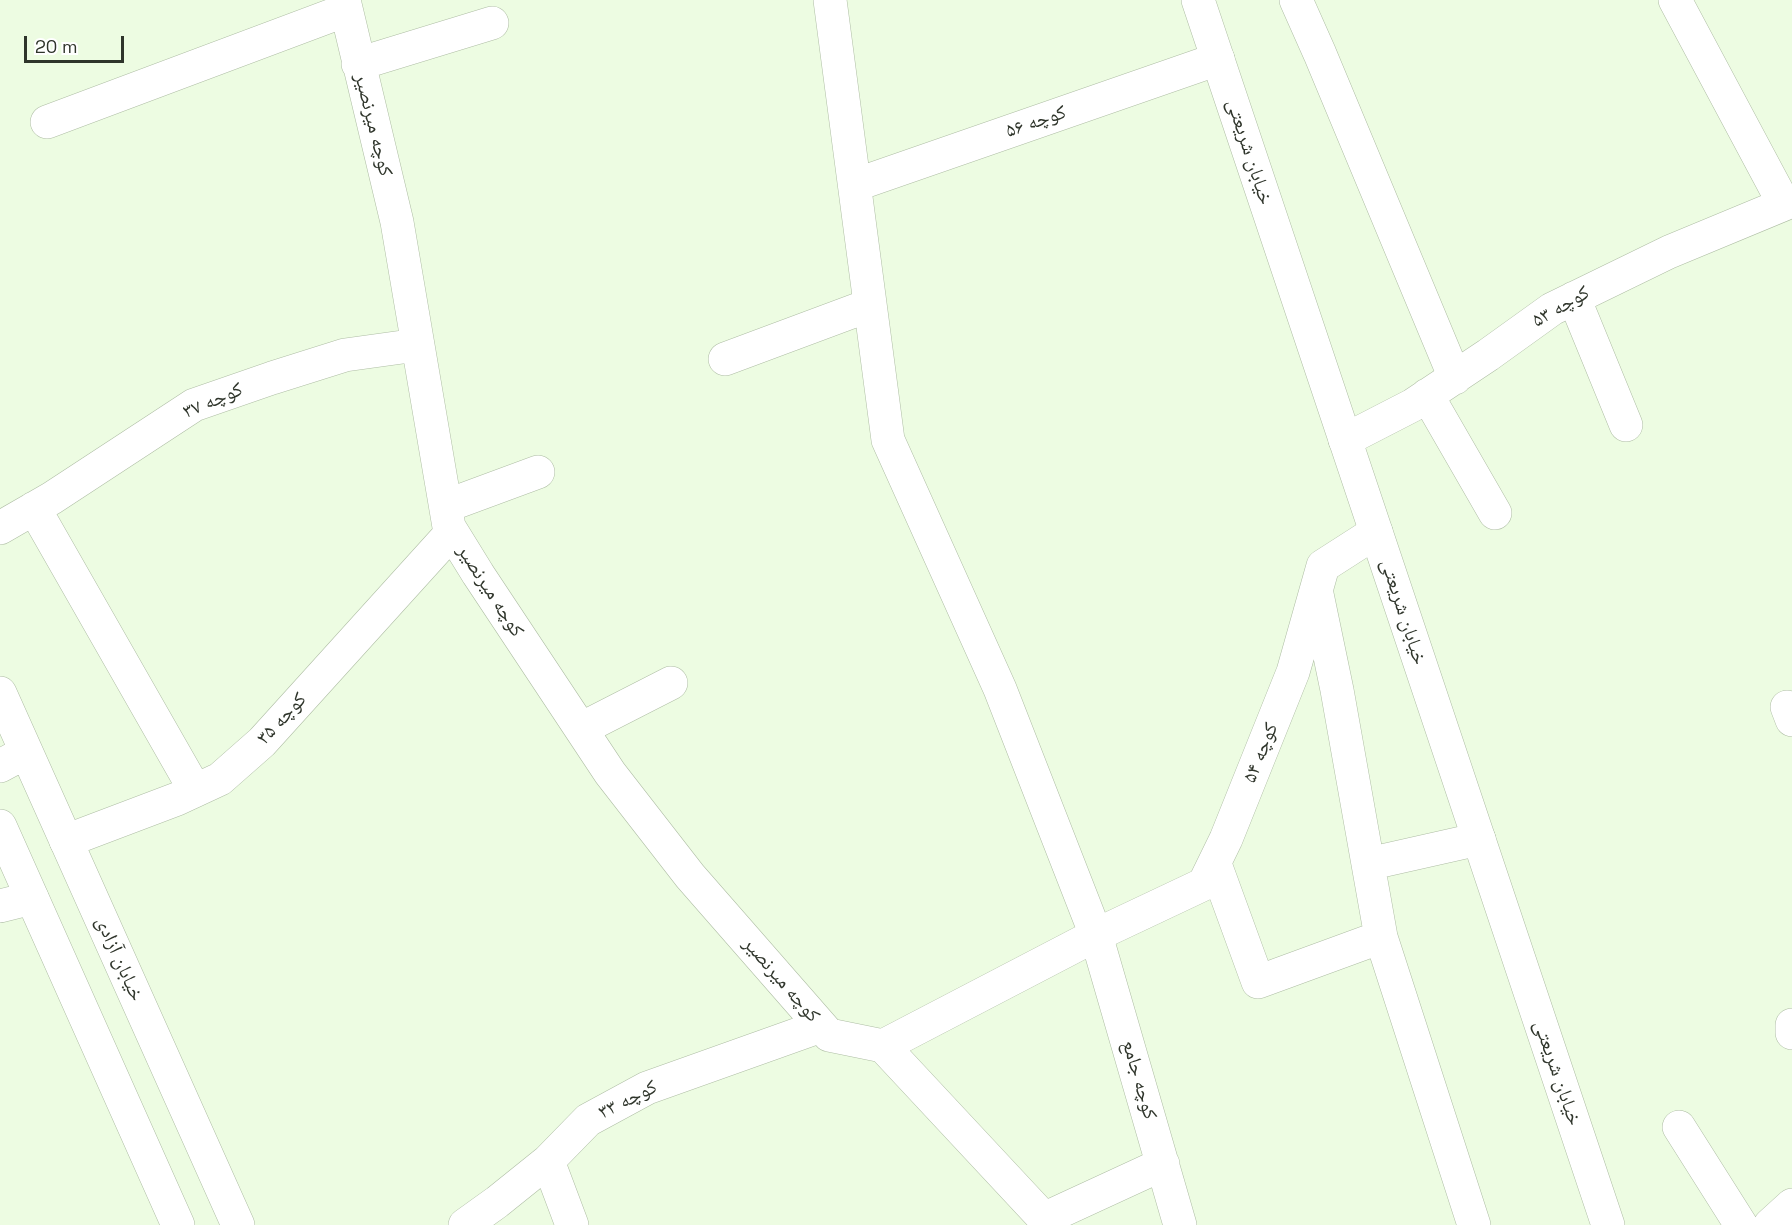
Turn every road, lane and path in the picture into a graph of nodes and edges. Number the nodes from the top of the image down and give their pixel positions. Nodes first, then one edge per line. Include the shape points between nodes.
1 (830, 0) edge
2 (1198, 0) edge
3 (1296, 0) edge
4 (1675, 0) edge
5 (345, 5) edge
6 (492, 23) dead end
7 (1218, 58) junction
8 (358, 64) junction
9 (47, 122) dead end
10 (855, 184) junction
11 (1788, 202) edge
12 (1574, 298) junction
13 (870, 305) junction
14 (417, 345) junction
15 (725, 359) dead end
16 (1455, 378) junction
17 (1427, 395) junction
18 (1626, 425) dead end
19 (1345, 440) junction
20 (538, 472) dead end
21 (34, 508) junction
22 (1495, 513) dead end
23 (449, 519) junction
24 (0, 528) edge
25 (1376, 532) junction
26 (1316, 590) junction
27 (671, 683) dead end
28 (0, 693) edge
29 (581, 729) junction
30 (13, 759) edge
31 (195, 790) junction
32 (0, 826) edge
33 (1479, 838) junction
34 (66, 841) junction
35 (1215, 864) junction
36 (1368, 864) junction
37 (32, 898) junction
38 (0, 906) edge
39 (1096, 935) junction
40 (1381, 937) junction
41 (1792, 1024) edge
42 (821, 1026) junction
43 (1792, 1033) edge
44 (883, 1046) junction
45 (1679, 1127) dead end
46 (548, 1161) junction
47 (1163, 1164) junction
48 (1792, 1205) edge
49 (1048, 1222) edge
50 (178, 1225) edge
51 (238, 1225) edge
52 (465, 1225) edge
53 (572, 1225) edge
54 (1180, 1225) edge
55 (1474, 1225) edge
56 (1608, 1225) edge
57 (1741, 1225) edge
58 (1770, 1225) edge

1 - 10 street, کوچه جامع
2 - 7 street, خیابان شریعتی
3 - 16 street
4 - 11 street
5 - 8 street, کوچه میرنصیر
5 - 9 street
6 - 8 street
7 - 10 street, کوچه ۵۶
7 - 19 street, خیابان شریعتی
8 - 14 street, کوچه میرنصیر via 397,222
10 - 13 street, کوچه جامع
11 - 12 street, کوچه ۵۳ via 1669,252
12 - 16 street, کوچه ۵۳ via 1552,309
12 - 18 street
13 - 15 street
13 - 39 street, کوچه جامع via 888,440 1000,689
14 - 21 street, کوچه ۳۷ via 345,355 194,405
14 - 23 street, کوچه میرنصیر
16 - 17 street, کوچه ۵۳
17 - 19 street, کوچه ۵۳
17 - 22 street
19 - 25 street, خیابان شریعتی
20 - 23 street
21 - 24 street, کوچه ۳۷
21 - 31 street
23 - 29 street, کوچه میرنصیر
23 - 31 street, کوچه ۳۵ via 262,742 220,779
25 - 26 street, کوچه ۵۴ via 1323,566
25 - 33 street, خیابان شریعتی
26 - 35 street, کوچه ۵۴ via 1293,672
26 - 36 street
27 - 29 street
28 - 30 street, خیابان آزادی
29 - 42 street, کوچه میرنصیر via 690,876
30 - 34 street, خیابان آزادی
31 - 34 street, کوچه ۳۵
32 - 37 street
33 - 36 street
33 - 56 street, خیابان شریعتی
34 - 51 street, خیابان آزادی
35 - 39 street, کوچه ۵۴ via 1204,884
35 - 40 street via 1258,982
36 - 40 street
37 - 38 street
37 - 50 street
39 - 44 street, کوچه ۵۴
39 - 47 street, کوچه جامع
40 - 55 street
41 - 43 street
42 - 44 street, کوچه میرنصیر via 829,1035
42 - 46 street, کوچه ۳۳ via 647,1088 588,1120
44 - 49 street
45 - 57 street
46 - 52 street, کوچه ۳۳
46 - 53 street
47 - 49 street
47 - 54 street, کوچه جامع
48 - 58 street

